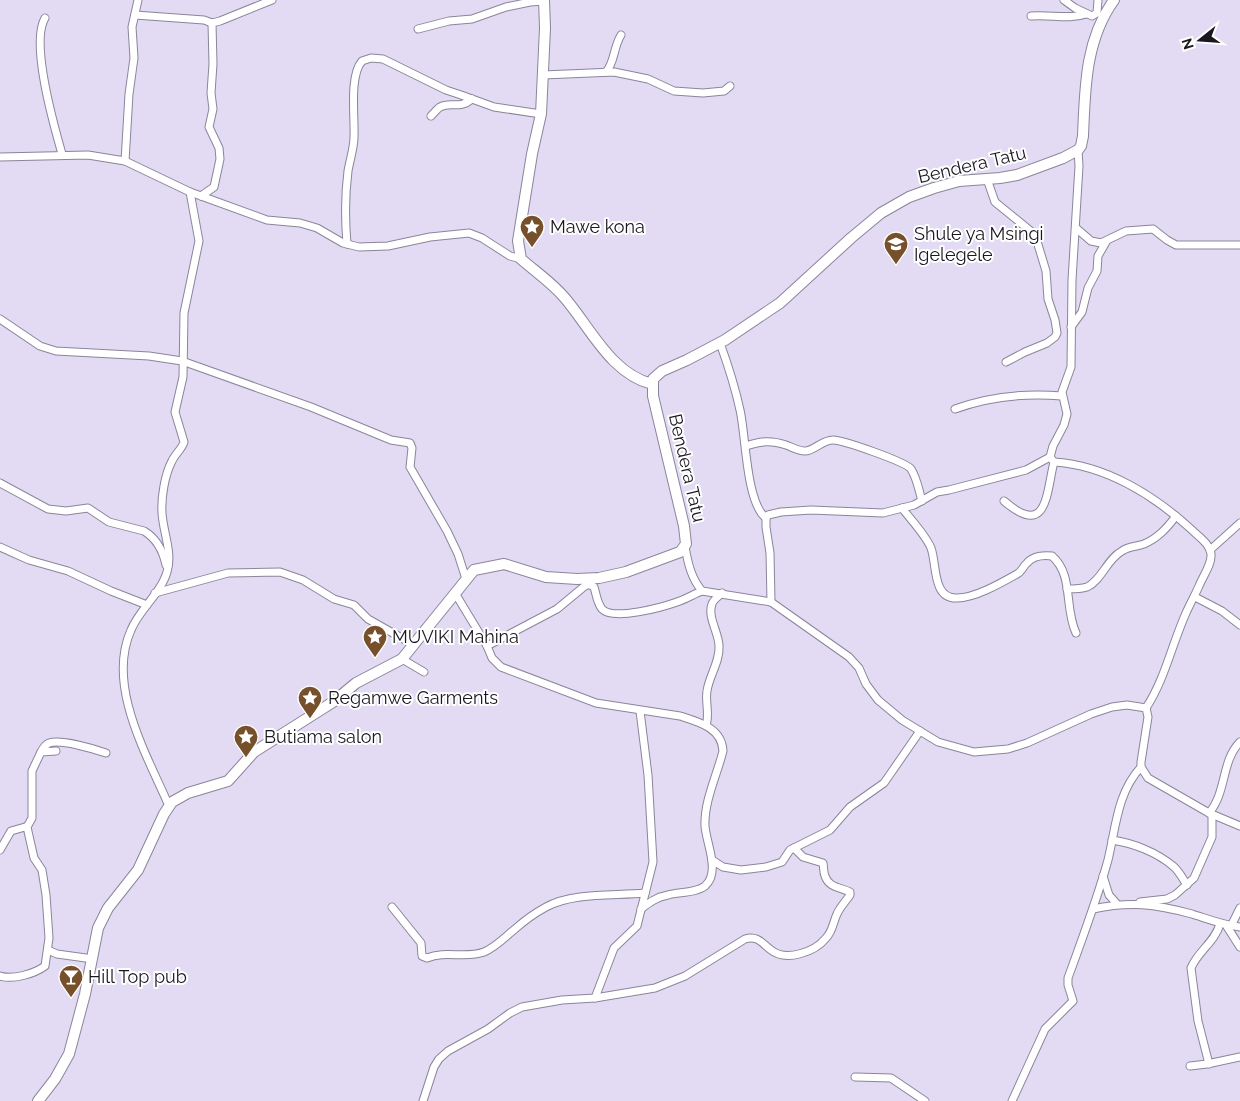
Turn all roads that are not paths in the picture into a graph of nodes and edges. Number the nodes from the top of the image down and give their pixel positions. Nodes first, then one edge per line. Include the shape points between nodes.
1 (138, 0) edge
2 (272, 0) edge
3 (544, 0) edge
4 (1064, 0) edge
5 (1098, 0) edge
6 (1114, 0) edge
7 (1086, 14) junction
8 (135, 15) junction
9 (1031, 16) dead end
10 (45, 18) dead end
11 (212, 23) junction
12 (418, 29) dead end
13 (621, 35) dead end
14 (606, 72) junction
15 (543, 75) junction
16 (730, 86) dead end
17 (472, 99) junction
18 (541, 114) junction
19 (431, 116) dead end
20 (1078, 150) junction
21 (62, 154) junction
22 (0, 157) edge
23 (126, 161) junction
24 (986, 179) junction
25 (190, 192) junction
26 (201, 196) junction
27 (1076, 228) junction
28 (1106, 242) junction
29 (347, 244) junction
30 (1240, 245) edge
31 (522, 259) junction
32 (0, 319) edge
33 (1070, 327) junction
34 (720, 343) junction
35 (182, 361) junction
36 (1006, 362) dead end
37 (652, 384) junction
38 (1062, 396) junction
39 (954, 409) dead end
40 (746, 446) junction
41 (1052, 460) junction
42 (0, 483) edge
43 (922, 501) junction
44 (1004, 501) dead end
45 (902, 508) junction
46 (1176, 516) junction
47 (766, 518) junction
48 (1240, 523) edge
49 (0, 547) edge
50 (685, 547) junction
51 (1210, 550) junction
52 (167, 572) junction
53 (466, 579) junction
54 (587, 582) junction
55 (1067, 589) junction
56 (702, 591) junction
57 (155, 593) junction
58 (454, 593) junction
59 (722, 593) junction
60 (1194, 597) junction
61 (771, 602) junction
62 (147, 605) junction
63 (1236, 618) edge
64 (1240, 625) edge
65 (1076, 633) dead end
66 (414, 645) junction
67 (487, 646) junction
68 (402, 659) junction
69 (424, 672) dead end
70 (1146, 708) junction
71 (640, 711) junction
72 (706, 725) junction
73 (920, 731) junction
74 (1240, 742) edge
75 (56, 751) dead end
76 (41, 752) junction
77 (106, 753) dead end
78 (1141, 766) junction
79 (169, 806) junction
80 (1211, 814) junction
81 (1240, 826) edge
82 (27, 828) junction
83 (1112, 840) junction
84 (794, 848) junction
85 (0, 850) edge
86 (712, 860) junction
87 (1103, 876) junction
88 (1187, 885) junction
89 (645, 893) junction
90 (1132, 903) junction
91 (1117, 904) junction
92 (392, 907) dead end
93 (1240, 908) edge
94 (641, 909) junction
95 (1093, 909) junction
96 (1226, 925) junction
97 (1240, 927) edge
98 (1240, 947) edge
99 (48, 950) junction
100 (93, 959) junction
101 (0, 976) edge
102 (595, 998) junction
103 (1240, 1057) edge
104 (1209, 1064) junction
105 (1190, 1066) dead end
106 (855, 1077) dead end
107 (38, 1101) edge
108 (423, 1101) edge
109 (925, 1101) edge
110 (1012, 1101) edge

1 - 8 street
2 - 11 street
3 - 12 street
3 - 15 main road
4 - 7 street
5 - 7 street via 1096,15
6 - 20 main road via 1101,22 1088,65 1083,136
7 - 9 street
8 - 11 street
8 - 23 street
10 - 21 street via 40,28 43,78
11 - 26 street via 213,109 209,127 219,148 220,159 214,187
13 - 14 street
14 - 15 street
14 - 16 street via 648,79 674,91 713,93
15 - 18 main road
17 - 18 street via 494,107
17 - 19 street via 461,106 445,105
17 - 29 street via 383,59 371,58 358,65 354,90 355,136 348,174
18 - 31 main road via 518,240
20 - 24 main road, Bendera Tatu via 1017,175
20 - 27 street
21 - 22 street
21 - 23 street
23 - 25 street
24 - 34 main road, Bendera Tatu via 934,188 909,197 882,213 780,302
24 - 36 street via 995,202 1036,238 1057,328 1055,337 1047,343
25 - 26 street
25 - 35 street via 198,241 185,304
26 - 29 street via 267,220 317,228
27 - 28 street via 1091,241
27 - 33 street
28 - 30 street via 1126,231 1153,229 1176,245
28 - 33 street via 1098,256 1097,271 1088,288 1082,312
29 - 31 street via 388,246 469,233 510,256
31 - 37 main road via 559,291 614,360 635,378
32 - 35 street via 40,346 56,350
33 - 38 street via 1071,367
34 - 37 main road, Bendera Tatu via 662,371
34 - 40 street via 740,410
35 - 52 street via 183,377 175,412 184,442 169,468 161,511 169,556
35 - 53 street via 311,407 391,440 410,443 410,467 447,531
37 - 50 main road, Bendera Tatu via 684,526
38 - 39 street via 995,398
38 - 41 street via 1067,414 1053,446
40 - 43 street via 768,441 803,451 831,440 869,450 908,465
40 - 47 street via 755,502
41 - 43 street via 1026,470 937,492
41 - 44 street via 1043,509 1024,515
41 - 46 street via 1111,476
42 - 52 street via 48,509 88,508 109,522 148,533 164,556
43 - 45 street
45 - 47 street via 882,513 781,512
45 - 55 street via 931,548 938,584 949,597 962,598 994,586 1017,574 1028,562 1045,555 1058,561
46 - 51 street
46 - 55 street via 1164,531 1152,539 1116,555 1087,587
47 - 61 street
48 - 51 street
49 - 62 street via 29,560 68,571
50 - 54 main road, Bendera Tatu via 673,555 626,572
50 - 56 street via 690,569
51 - 60 street via 1210,561
52 - 57 street
53 - 54 main road, Bendera Tatu via 474,570 504,564 546,577
53 - 58 main road, Bendera Tatu
54 - 56 street via 594,587 602,608 618,613 637,613 678,602
54 - 67 street via 557,609
55 - 65 street via 1069,612
56 - 59 street
57 - 62 street
57 - 66 street via 228,573 280,572 304,580 334,599 354,605 368,619
58 - 66 main road, Bendera Tatu
58 - 67 street
59 - 61 street
59 - 72 street via 712,603 710,612 719,646 707,689
60 - 63 street
60 - 70 street
61 - 73 street via 849,657 878,700
62 - 79 street via 131,628 126,645 126,699 138,736
63 - 64 street
66 - 68 main road, Bendera Tatu
67 - 71 street via 492,658 508,670 596,703
68 - 69 street
68 - 79 main road, Bendera Tatu via 356,683 333,702 254,752 228,781 178,797
70 - 73 street via 1128,704 1112,707 1008,749 974,752 938,742
70 - 78 street via 1148,717
71 - 72 street via 680,716
71 - 89 street via 653,862
72 - 86 street via 723,744 705,818
73 - 84 street via 884,783 850,807 830,830
74 - 80 street via 1231,754 1220,798
75 - 76 street
76 - 77 street via 45,746 54,743
76 - 82 street via 32,771 32,818
78 - 80 street via 1148,778
78 - 83 street via 1126,789
79 - 100 main road via 138,870 102,918
80 - 81 street
80 - 88 street via 1212,837 1200,867
82 - 85 street via 11,831
82 - 99 street via 34,858 42,870 45,884
83 - 87 street
83 - 88 street via 1128,842 1162,859 1174,867
84 - 86 street via 779,864 752,869 732,870
84 - 102 street via 803,857 823,863 828,882 850,892 825,940 800,954 784,956 752,937 685,976 656,988
86 - 94 street via 711,874 705,886 658,898
87 - 91 street via 1109,895
87 - 95 street
88 - 90 street via 1166,899
89 - 92 street via 560,901 540,911 483,952 442,953 427,958 422,956 421,943
89 - 94 street
90 - 91 street
90 - 96 street via 1168,908
91 - 95 street
93 - 96 street
94 - 102 street via 637,926 614,948
95 - 110 street via 1068,978 1073,1001 1045,1029
96 - 97 street
96 - 98 street
96 - 104 street via 1191,968 1198,1021
99 - 100 street
99 - 101 street via 42,969 23,976
100 - 107 main road via 69,1054
102 - 108 street via 562,1000 510,1013 439,1059
103 - 104 street
104 - 105 street
106 - 109 street via 891,1078

